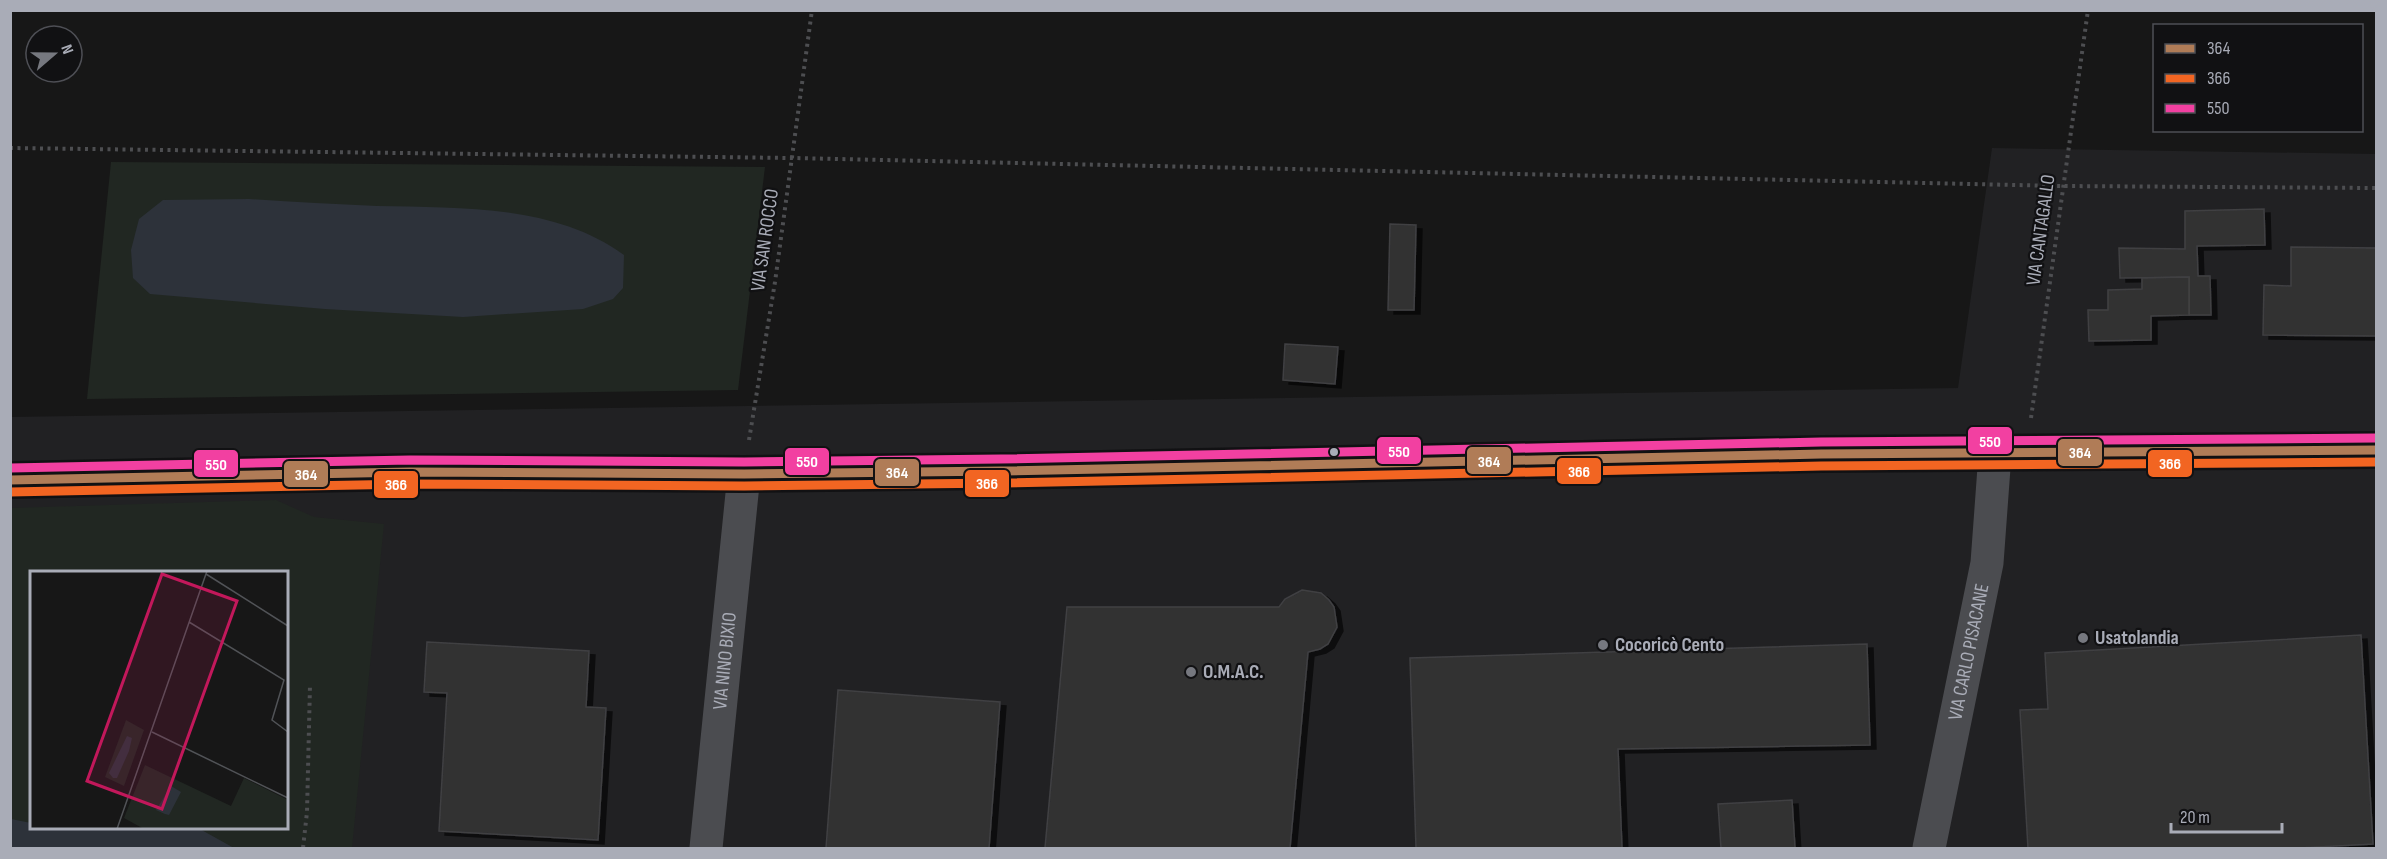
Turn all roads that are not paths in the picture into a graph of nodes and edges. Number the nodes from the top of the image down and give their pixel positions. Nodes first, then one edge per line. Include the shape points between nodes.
1 (2376, 450) edge
2 (2011, 454) junction
3 (744, 474) junction
4 (10, 480) edge
5 (706, 849) edge
6 (1929, 849) edge

1 - 2 main road
2 - 3 main road
2 - 6 street, VIA CARLO PISACANE
3 - 4 main road via 410,472
3 - 5 street, VIA NINO BIXIO

